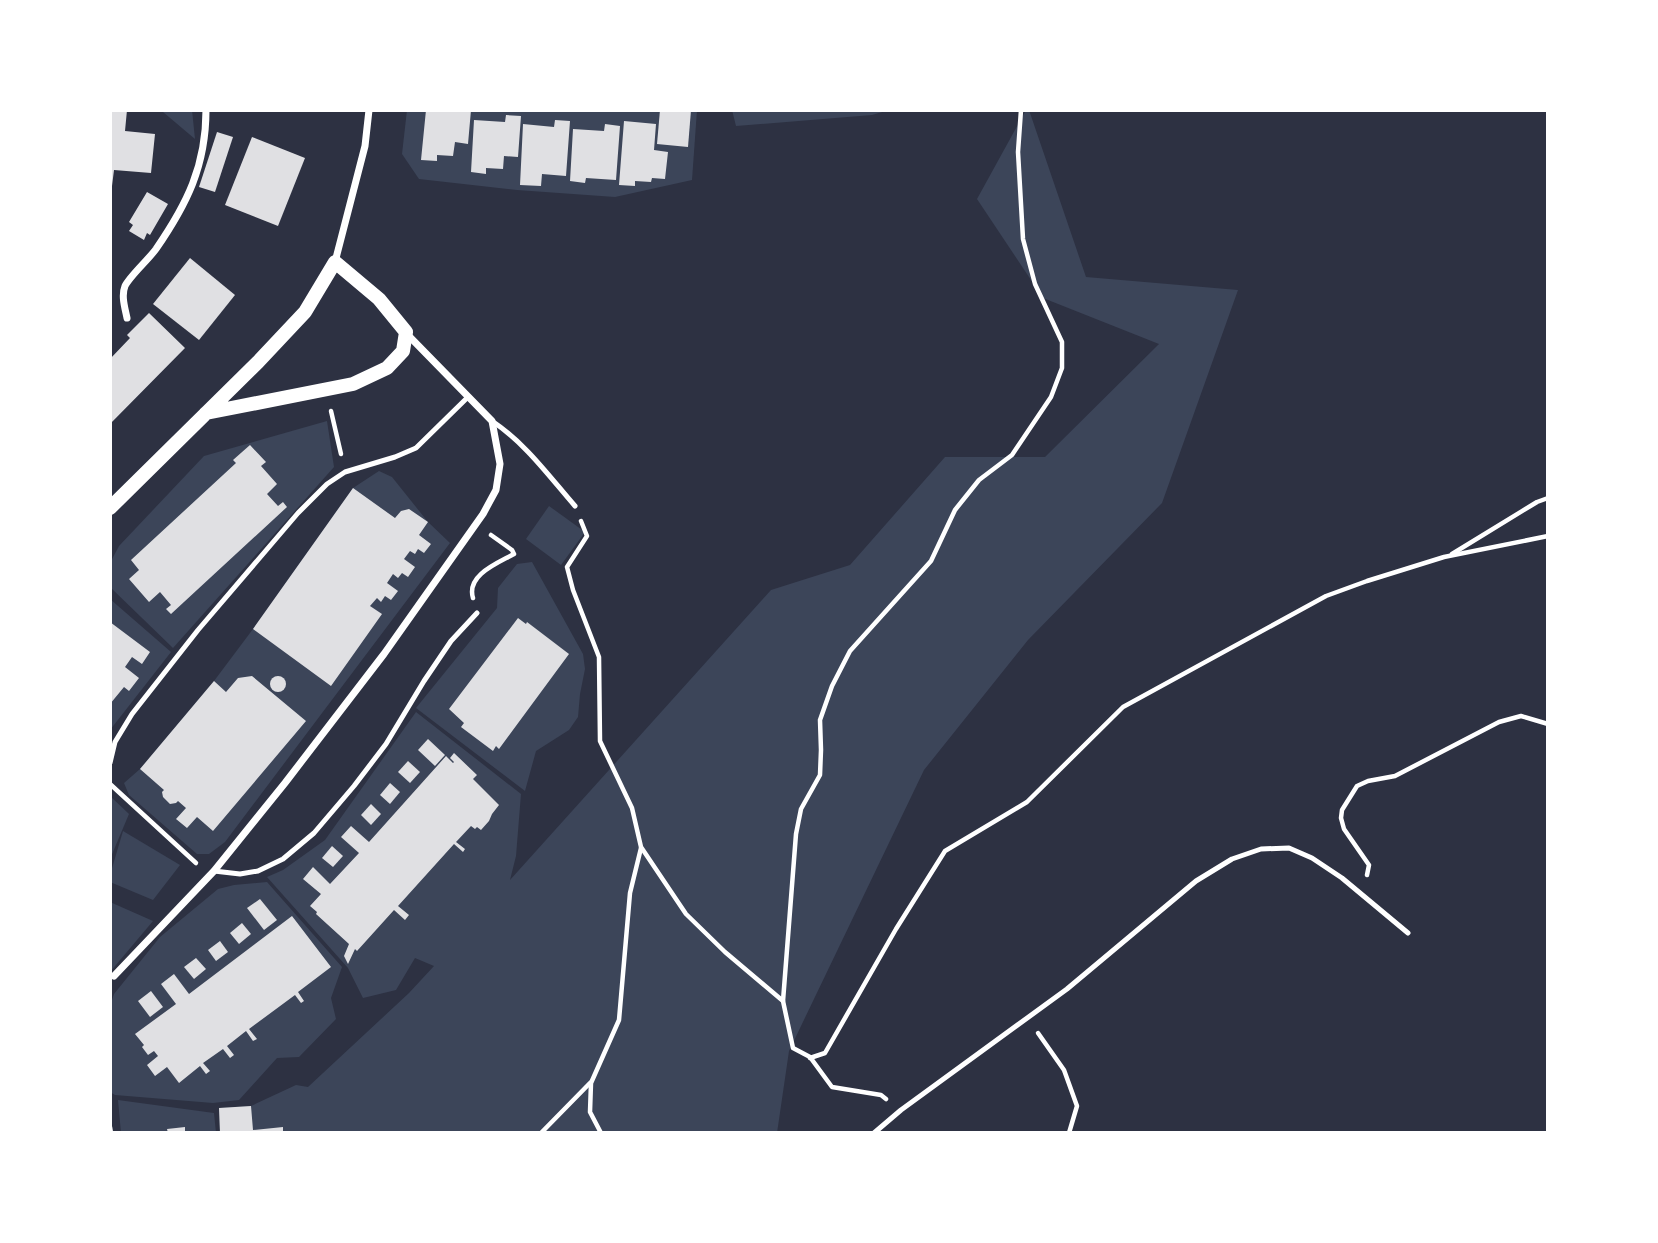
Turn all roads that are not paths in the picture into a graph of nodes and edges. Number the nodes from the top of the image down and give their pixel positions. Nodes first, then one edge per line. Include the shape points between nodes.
1 (206, 110) edge
2 (369, 110) edge
3 (335, 262) junction
4 (127, 318) dead end
5 (405, 332) junction
6 (468, 397) junction
7 (205, 413) junction
8 (492, 421) junction
9 (575, 506) road end
10 (110, 508) edge
11 (477, 613) dead end
12 (110, 764) edge
13 (211, 873) junction
14 (1408, 933) dead end
15 (114, 976) dead end
16 (874, 1133) edge

1 - 4 street via 206,132 195,178 181,212 125,286
2 - 3 street via 365,146
3 - 5 main road via 379,299
3 - 7 main road via 305,312
5 - 6 street
5 - 7 main road via 403,351 387,368 354,384
6 - 8 street
6 - 12 lane via 416,448 345,472 298,513 132,715 115,742
7 - 10 main road
8 - 9 lane via 530,453
8 - 13 street via 500,464 496,490 483,514 384,654
11 - 13 lane via 451,641 386,744 314,833 283,859 258,871
13 - 15 street
14 - 16 lane via 1342,878 1289,848 1261,849 1232,859 1196,881 1067,989

